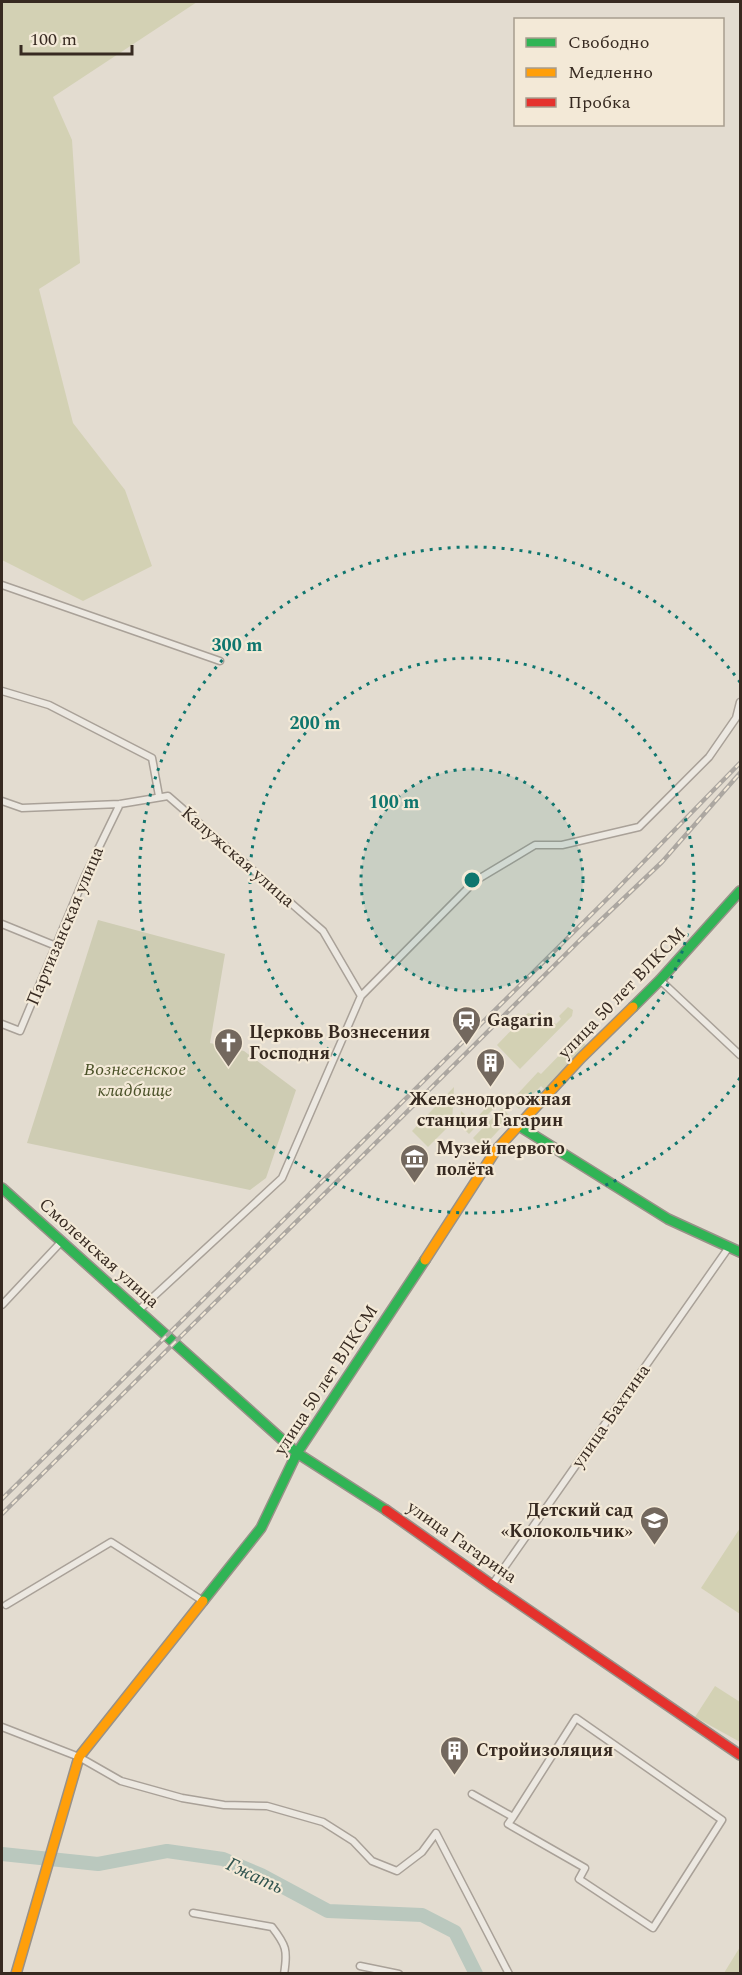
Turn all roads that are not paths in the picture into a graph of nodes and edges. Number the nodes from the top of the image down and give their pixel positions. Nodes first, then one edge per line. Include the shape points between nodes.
1 (2, 585) edge
2 (220, 661) dead end
3 (2, 691) edge
4 (741, 702) edge
5 (159, 796) junction
6 (2, 801) edge
7 (120, 804) junction
8 (741, 891) edge
9 (2, 924) edge
10 (56, 946) junction
11 (660, 980) junction
12 (361, 996) junction
13 (2, 1024) edge
14 (741, 1055) edge
15 (519, 1126) junction
16 (2, 1188) edge
17 (62, 1241) junction
18 (729, 1247) junction
19 (741, 1252) edge
20 (2, 1305) edge
21 (139, 1310) junction
22 (176, 1343) joint
23 (297, 1453) junction
24 (492, 1585) junction
25 (203, 1601) junction
26 (6, 1605) dead end
27 (2, 1727) edge
28 (741, 1755) edge
29 (79, 1756) junction
30 (472, 1794) dead end
31 (513, 1817) junction
32 (193, 1913) dead end
33 (360, 1966) dead end
34 (16, 1974) edge
35 (284, 1974) edge
36 (399, 1974) edge
37 (509, 1974) edge

1 - 2 street
3 - 5 street via 49,705 152,758
4 - 12 street via 710,757 639,827 562,846 535,846 475,881
5 - 7 street
5 - 12 street, Калужская улица via 168,796 323,931
6 - 7 street via 22,808
7 - 10 street, Партизанская улица
8 - 11 main road, улица 50 лет ВЛКСМ
9 - 10 street
10 - 13 street, Партизанская улица via 20,1031
11 - 14 street
11 - 15 main road, улица 50 лет ВЛКСМ
12 - 21 street via 282,1178
15 - 18 main road via 668,1219
15 - 23 main road, улица 50 лет ВЛКСМ via 495,1150
16 - 17 main road, Смоленская улица
17 - 20 street
17 - 21 main road, Смоленская улица
18 - 19 main road
18 - 24 street, улица Бахтина
21 - 22 main road, Смоленская улица
22 - 23 main road, улица Гагарина
23 - 24 main road, улица Гагарина via 378,1504
23 - 25 main road, улица 50 лет ВЛКСМ via 261,1528
24 - 28 main road, улица Гагарина
25 - 26 street via 111,1542
25 - 29 main road, улица 50 лет ВЛКСМ
27 - 29 street
29 - 34 main road, улица 50 лет ВЛКСМ
29 - 37 street via 121,1781 182,1798 224,1805 267,1806 323,1822 353,1841 372,1861 397,1871 422,1852 436,1833
30 - 31 street
31 - 31 street via 576,1718 722,1820 653,1928 579,1879 585,1868 508,1824
32 - 35 street via 272,1927 285,1943
33 - 36 street

